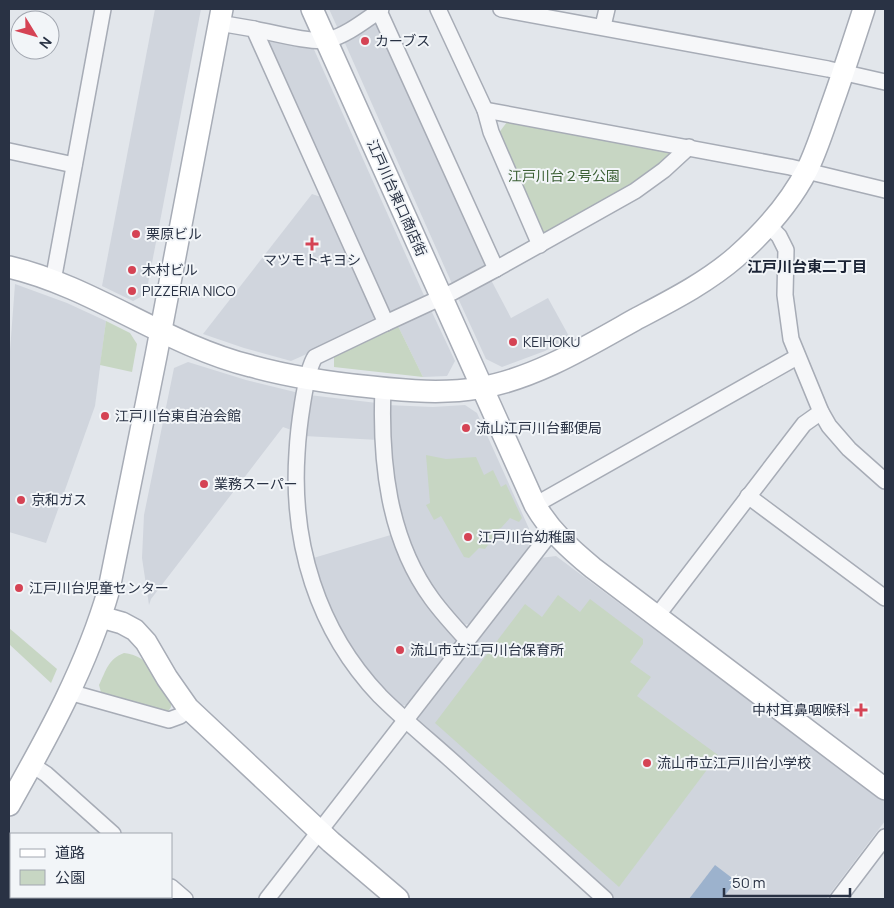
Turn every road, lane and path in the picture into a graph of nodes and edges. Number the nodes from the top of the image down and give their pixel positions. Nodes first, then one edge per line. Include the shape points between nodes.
1 (103, 9) edge
2 (312, 9) edge
3 (438, 9) edge
4 (501, 9) edge
5 (607, 9) edge
6 (864, 9) edge
7 (380, 10) edge
8 (221, 16) edge
9 (603, 26) junction
10 (254, 29) junction
11 (327, 41) junction
12 (844, 72) junction
13 (885, 82) edge
14 (485, 110) junction
15 (689, 147) junction
16 (9, 151) edge
17 (74, 164) junction
18 (806, 170) junction
19 (885, 190) edge
20 (768, 225) junction
21 (540, 245) junction
22 (9, 266) edge
23 (496, 269) junction
24 (53, 281) junction
25 (442, 297) junction
26 (386, 323) junction
27 (161, 332) junction
28 (797, 356) junction
29 (307, 379) junction
30 (383, 388) junction
31 (482, 388) junction
32 (821, 412) junction
33 (885, 480) edge
34 (748, 496) junction
35 (535, 505) junction
36 (552, 531) junction
37 (885, 598) edge
38 (657, 616) junction
39 (100, 617) junction
40 (467, 640) junction
41 (69, 692) junction
42 (188, 708) junction
43 (406, 720) junction
44 (32, 765) junction
45 (885, 789) edge
46 (9, 805) edge
47 (320, 831) junction
48 (111, 833) edge
49 (885, 837) edge
50 (172, 888) edge
51 (185, 899) edge
52 (267, 899) edge
53 (398, 899) edge
54 (605, 899) edge
55 (838, 899) edge

1 - 17 street
2 - 11 street, 江戸川台東口商店街
3 - 14 street
4 - 9 street
5 - 9 street
6 - 12 street
7 - 11 street
7 - 23 street
8 - 10 street
8 - 27 street
9 - 12 street
10 - 11 street
10 - 26 street
11 - 25 street, 江戸川台東口商店街
12 - 13 street
12 - 18 street
14 - 15 street
14 - 21 street via 491,132
15 - 18 street
15 - 21 street via 650,181
16 - 17 street
17 - 24 street
18 - 19 street
18 - 20 street
20 - 28 street via 786,250 785,295 791,339
20 - 31 street via 733,259 675,298 554,363
21 - 23 street
22 - 24 street
23 - 25 street
24 - 27 street
25 - 26 street
25 - 31 street, 江戸川台東口商店街
26 - 29 street via 315,356
27 - 29 street via 234,362
27 - 39 street via 117,554
28 - 32 street
28 - 35 street
29 - 30 street
29 - 43 street via 300,421 296,502 309,575 323,612 346,652 380,695
30 - 31 street via 432,392
30 - 40 street via 386,474 400,538 432,598
31 - 35 street, 江戸川台東口商店街
32 - 33 street via 849,449
32 - 34 street via 804,424
34 - 37 street
34 - 38 street
35 - 36 street, 江戸川台東口商店街
36 - 38 street, 江戸川台東口商店街 via 593,568
36 - 40 street
38 - 45 street, 江戸川台東口商店街
39 - 41 street
39 - 42 street via 135,630
40 - 43 street
41 - 42 street via 169,720
41 - 44 street
42 - 47 street
43 - 47 street
43 - 54 street
44 - 46 street
44 - 48 street
47 - 52 street
47 - 53 street
49 - 55 street
50 - 51 street

